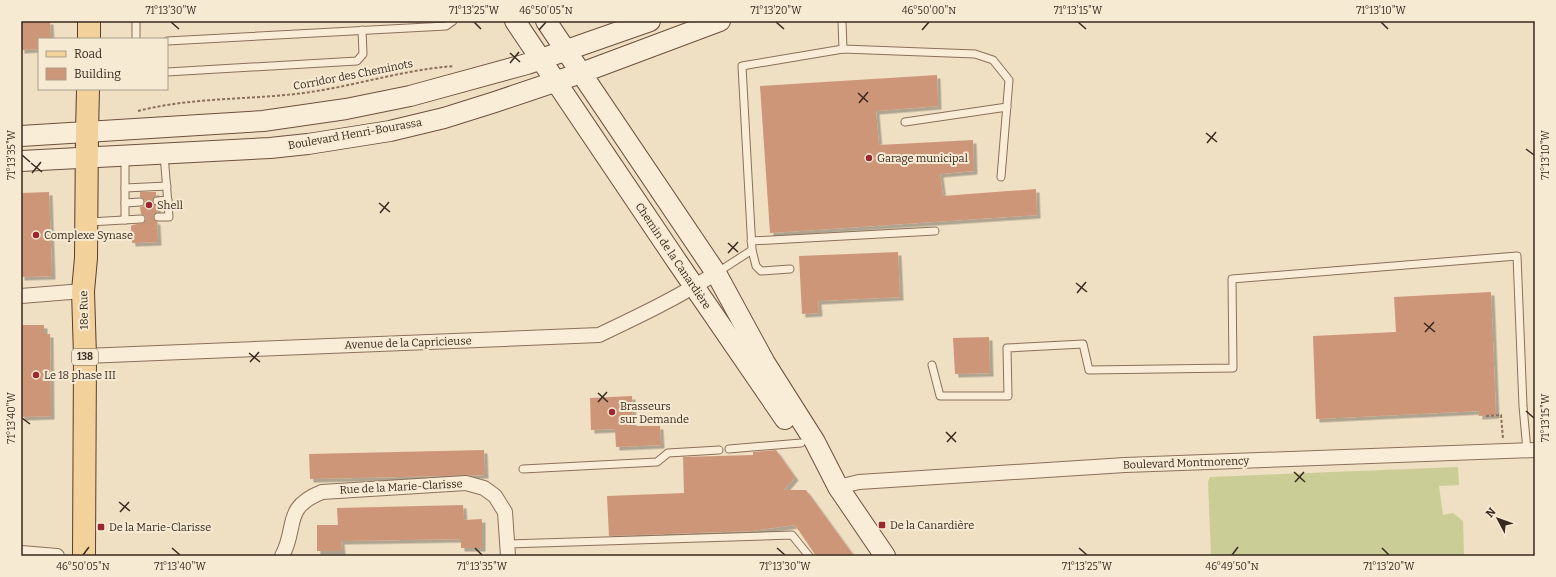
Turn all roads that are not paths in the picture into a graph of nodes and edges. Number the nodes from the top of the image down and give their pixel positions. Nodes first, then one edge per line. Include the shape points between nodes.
1 (89, 21) edge
2 (136, 21) edge
3 (453, 21) edge
4 (515, 21) edge
5 (546, 21) edge
6 (650, 21) edge
7 (720, 21) edge
8 (842, 21) edge
9 (362, 30) junction
10 (89, 38) edge
11 (136, 38) edge
12 (168, 41) edge
13 (842, 49) junction
14 (566, 50) junction
15 (541, 60) junction
16 (168, 72) edge
17 (581, 73) junction
18 (556, 81) junction
19 (88, 90) edge
20 (1007, 107) junction
21 (906, 122) dead end
22 (87, 133) junction
23 (21, 136) edge
24 (164, 154) junction
25 (125, 156) junction
26 (86, 158) junction
27 (21, 162) edge
28 (1001, 177) dead end
29 (167, 186) junction
30 (125, 188) junction
31 (168, 200) junction
32 (157, 201) dead end
33 (140, 202) dead end
34 (125, 203) junction
35 (158, 217) dead end
36 (141, 219) dead end
37 (125, 220) junction
38 (86, 223) junction
39 (935, 231) dead end
40 (751, 241) junction
41 (752, 250) junction
42 (790, 269) dead end
43 (716, 273) junction
44 (694, 287) junction
45 (83, 291) junction
46 (21, 296) edge
47 (85, 356) junction
48 (932, 365) dead end
49 (802, 443) junction
50 (729, 449) dead end
51 (719, 450) dead end
52 (1531, 451) edge
53 (523, 469) dead end
54 (838, 487) junction
55 (507, 550) edge
56 (21, 554) edge
57 (57, 556) edge
58 (84, 556) edge
59 (282, 556) edge
60 (810, 556) edge
61 (885, 556) edge

1 - 10 main road
2 - 11 lane
3 - 9 lane via 446,26
4 - 15 main road, Chemin de la Canardière
5 - 14 main road, Chemin de la Canardière
6 - 14 main road
7 - 17 main road, Boulevard Henri-Bourassa
8 - 13 lane
9 - 12 lane
9 - 16 lane via 363,54 357,61
13 - 20 lane via 975,54 993,60 1009,80
13 - 40 lane via 742,66
14 - 15 main road
14 - 17 main road, Chemin de la Canardière
15 - 18 main road, Chemin de la Canardière
15 - 22 main road via 410,96 346,109 263,121
17 - 18 main road, Boulevard Henri-Bourassa
17 - 43 main road, Chemin de la Canardière
18 - 24 main road, Boulevard Henri-Bourassa via 444,118 390,130 308,144
18 - 44 main road, Chemin de la Canardière
19 - 22 main road, 18e Rue / 138
20 - 21 lane
20 - 28 lane
22 - 23 main road
22 - 26 main road, 18e Rue / 138
24 - 25 main road, Boulevard Henri-Bourassa
24 - 29 lane
25 - 26 main road, Boulevard Henri-Bourassa
25 - 30 lane
26 - 27 main road, Boulevard Henri-Bourassa
26 - 38 main road, 18e Rue / 138
29 - 30 lane
29 - 31 lane
30 - 34 lane
31 - 32 lane
31 - 35 lane via 169,217
33 - 34 lane
34 - 37 lane
36 - 37 lane
37 - 38 lane
38 - 45 main road, 18e Rue / 138
39 - 40 lane
40 - 41 lane
41 - 42 lane via 756,266 761,271
41 - 43 lane
43 - 44 street, Avenue de la Capricieuse
43 - 54 main road, Chemin de la Canardière via 764,363 815,442
44 - 47 street, Avenue de la Capricieuse via 599,335
44 - 49 main road, Chemin de la Canardière
45 - 46 street
45 - 47 main road, 18e Rue / 138
47 - 58 main road, 18e Rue / 138
48 - 52 lane via 940,396 1008,396 1007,348 1083,344 1089,370 1234,368 1232,279 1517,256 1523,406
49 - 50 lane
49 - 54 main road, Chemin de la Canardière
51 - 53 lane via 668,454 657,462
52 - 54 street, Boulevard Montmorency via 1125,465 860,482
54 - 61 main road, Chemin de la Canardière
55 - 59 street, Rue de la Marie-Clarisse via 505,512 495,496 484,488 466,483 322,492 310,497 298,507 292,518 287,546
55 - 60 lane via 792,535
56 - 57 street

